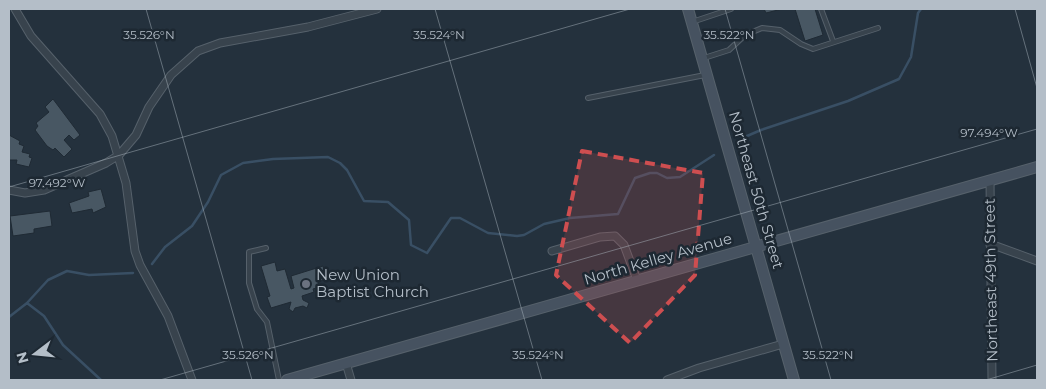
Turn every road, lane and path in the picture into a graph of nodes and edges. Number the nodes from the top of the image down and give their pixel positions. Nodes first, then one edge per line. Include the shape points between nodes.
1 (15, 9) edge
2 (377, 9) edge
3 (688, 9) edge
4 (730, 9) edge
5 (821, 9) edge
6 (692, 22) junction
7 (878, 28) dead end
8 (833, 41) junction
9 (703, 59) junction
10 (707, 74) junction
11 (588, 98) dead end
12 (119, 154) junction
13 (1037, 166) edge
14 (990, 180) junction
15 (9, 190) edge
16 (990, 246) junction
17 (756, 247) junction
18 (266, 248) dead end
19 (552, 251) dead end
20 (1037, 261) edge
21 (637, 280) junction
22 (784, 344) junction
23 (346, 363) junction
24 (192, 380) edge
25 (280, 380) edge
26 (287, 380) edge
27 (351, 380) edge
28 (667, 380) edge
29 (794, 380) edge
30 (992, 380) edge

1 - 12 street via 31,36 100,114
2 - 12 street via 302,29 220,43 198,51 171,75 136,136
3 - 6 street, Northeast 50th Street
4 - 6 lane
5 - 8 lane
6 - 9 street, Northeast 50th Street
7 - 8 lane
8 - 9 lane via 806,48 780,30 762,28 745,35 729,50
9 - 10 street, Northeast 50th Street
10 - 11 lane
10 - 17 street, Northeast 50th Street
12 - 15 street via 44,190 25,193
12 - 24 street via 140,265 168,316
13 - 14 street, North Kelley Avenue
14 - 16 street, Northeast 49th Street
14 - 17 street, North Kelley Avenue
16 - 20 street
16 - 30 street, Northeast 49th Street
17 - 21 street, North Kelley Avenue
17 - 22 street, Northeast 50th Street
18 - 25 lane via 249,252 248,279 257,309 267,322
19 - 21 street via 600,237 615,236 624,244
21 - 23 street, North Kelley Avenue
22 - 28 street
22 - 29 street, Northeast 50th Street
23 - 26 street, North Kelley Avenue
23 - 27 street

